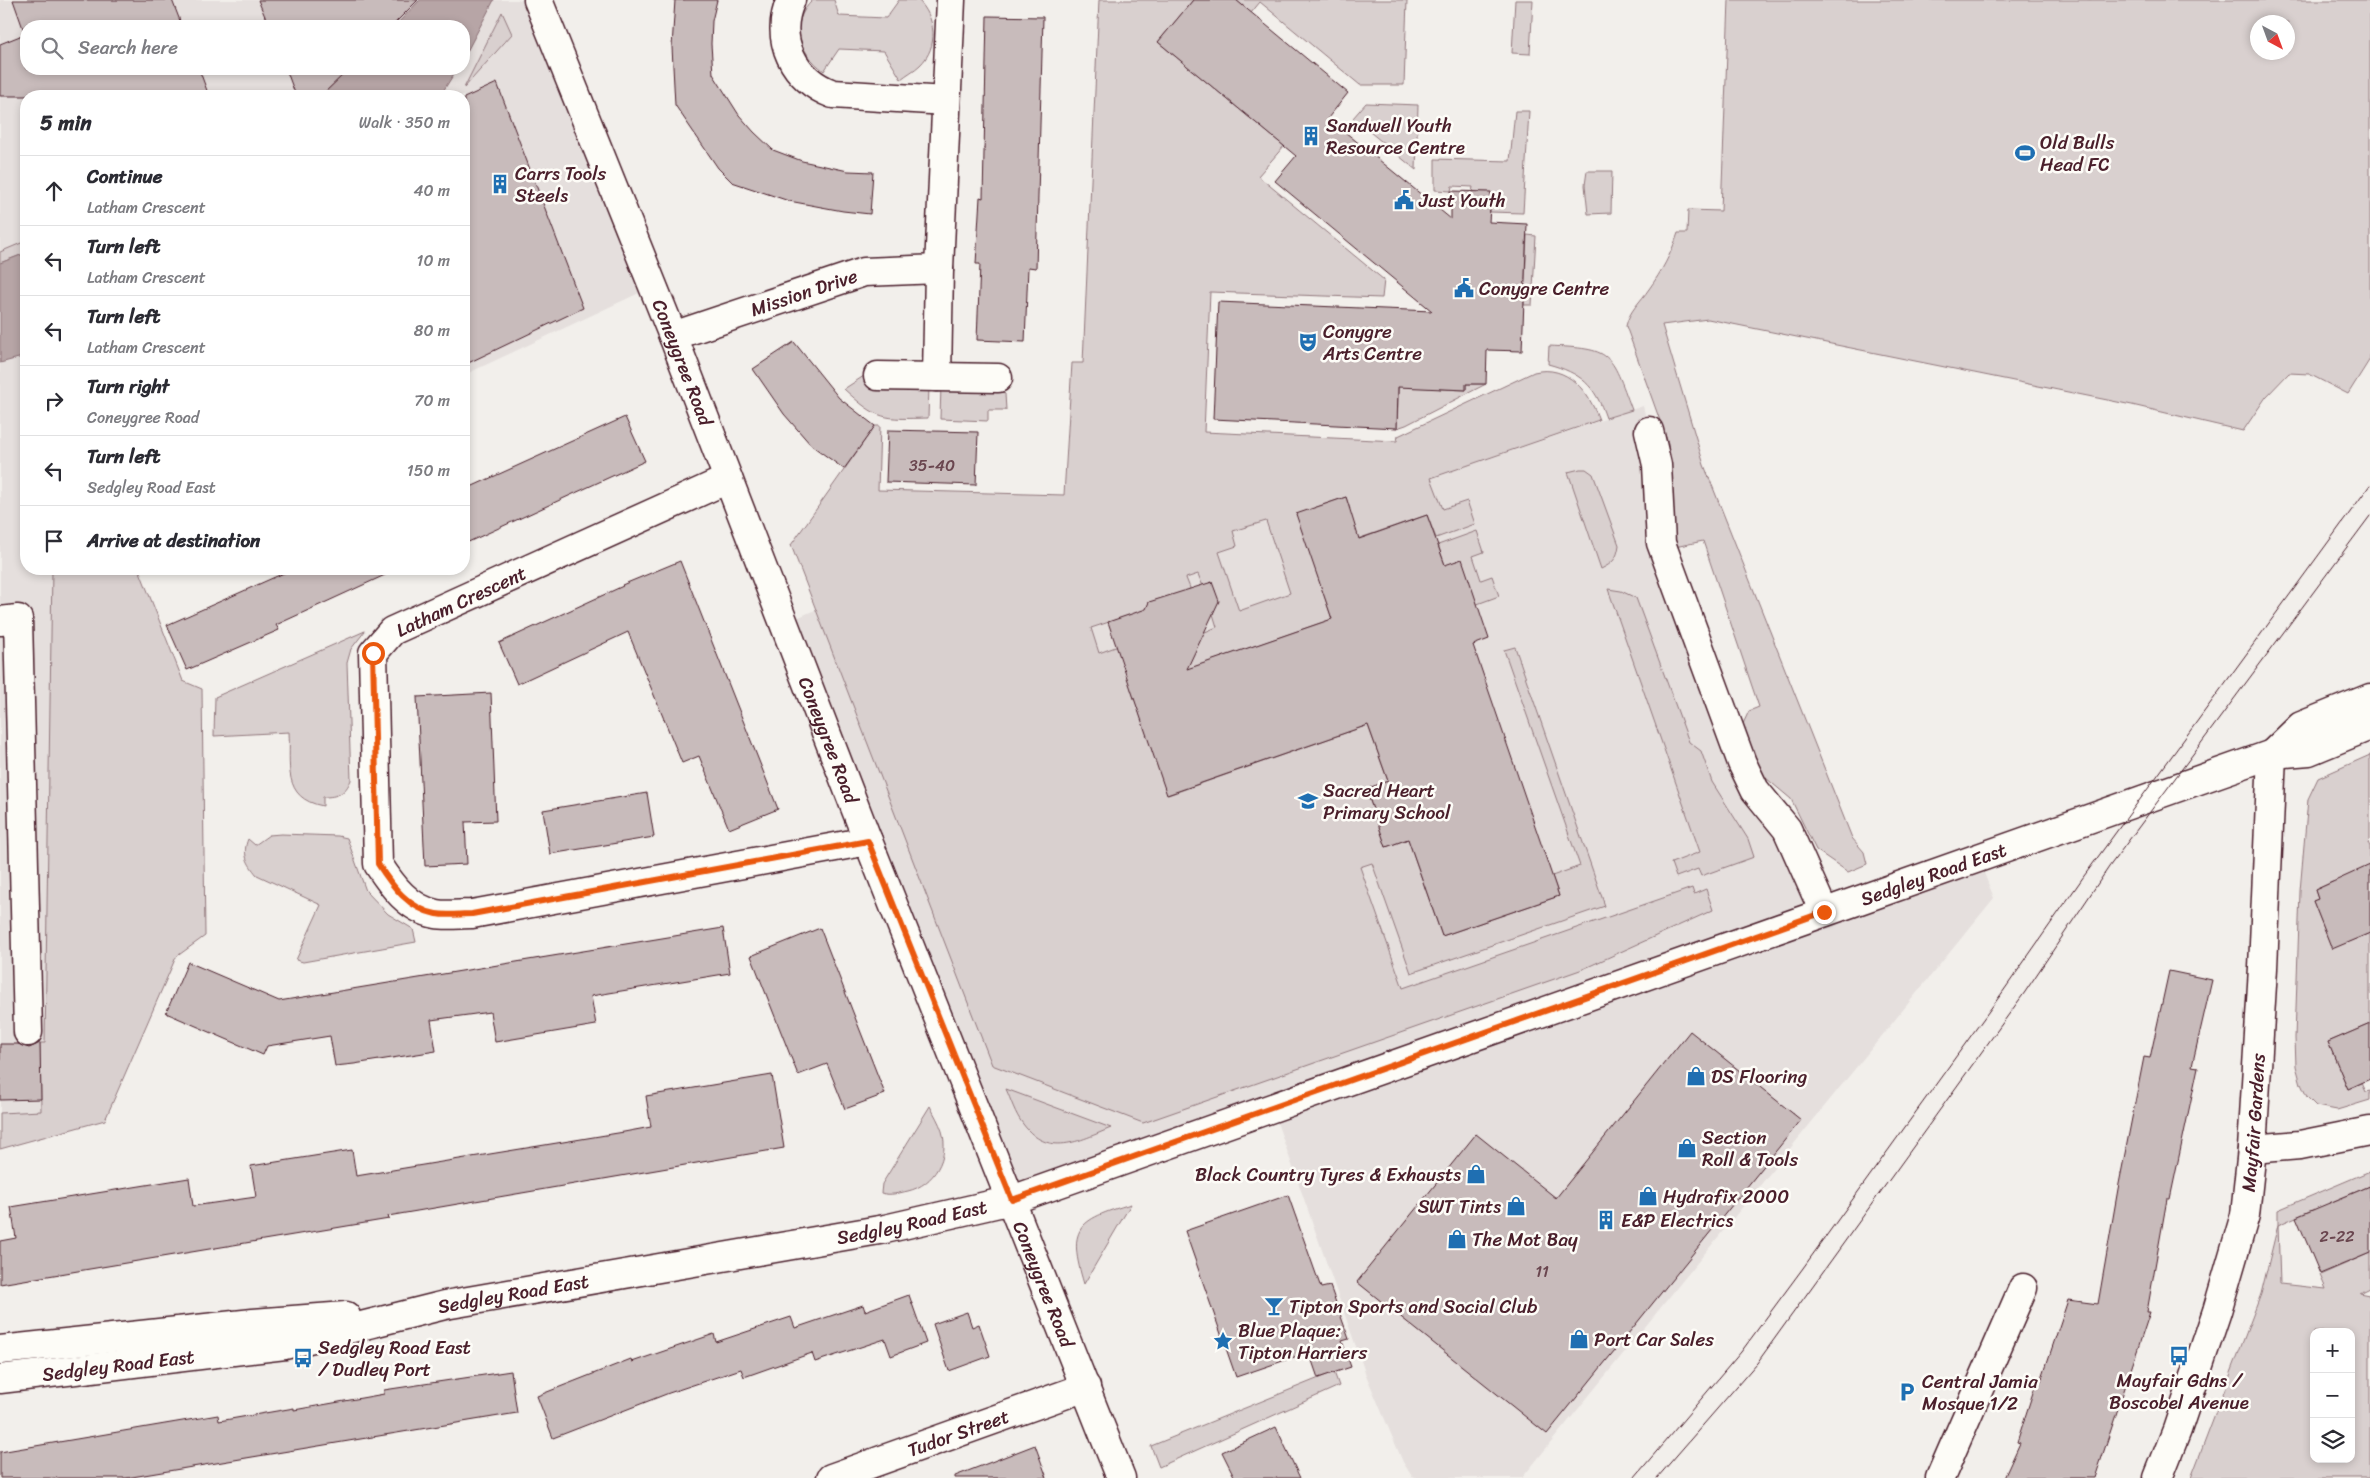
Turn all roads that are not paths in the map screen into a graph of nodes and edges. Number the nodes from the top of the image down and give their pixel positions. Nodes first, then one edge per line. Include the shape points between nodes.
1 (538, 0) edge
2 (791, 0) edge
3 (951, 0) edge
4 (946, 101) junction
5 (939, 269) junction
6 (673, 336) junction
7 (878, 376) dead end
8 (937, 376) junction
9 (998, 378) dead end
10 (1649, 430) dead end
11 (728, 479) junction
12 (0, 621) edge
13 (2370, 698) edge
14 (2370, 726) edge
15 (2272, 754) junction
16 (868, 841) junction
17 (1824, 912) junction
18 (28, 1032) dead end
19 (2370, 1132) edge
20 (2252, 1149) junction
21 (1012, 1200) junction
22 (2023, 1288) dead end
23 (410, 1312) junction
24 (0, 1350) edge
25 (0, 1379) edge
26 (1086, 1387) junction
27 (831, 1478) edge
28 (1121, 1478) edge
29 (1940, 1478) edge
30 (2158, 1478) edge

1 - 6 street, Coneygree Road
2 - 4 street via 786,11 786,47 804,77 818,88 833,94
3 - 4 street
4 - 5 street
5 - 6 street, Mission Drive via 864,272
5 - 8 street
6 - 11 street, Coneygree Road
7 - 8 street
8 - 9 street
10 - 17 street via 1657,465 1661,543 1742,763 1755,790 1788,829
11 - 16 street, Coneygree Road
11 - 16 street, Latham Crescent via 392,631 373,653 378,864 394,889 414,905 436,914 472,914
12 - 18 street via 18,619
13 - 15 street via 2301,726
14 - 15 street via 2308,751
15 - 17 street, Sedgley Road East
15 - 20 street, Mayfair Gardens
16 - 21 street, Coneygree Road
17 - 21 street, Sedgley Road East
19 - 20 street via 2300,1145
20 - 30 street, Mayfair Gardens via 2246,1215 2178,1430
21 - 23 street, Sedgley Road East via 885,1229
21 - 26 street, Coneygree Road
22 - 29 street
23 - 24 street, Sedgley Road East via 253,1323
23 - 25 street, Sedgley Road East via 285,1345
26 - 27 street, Tudor Street
26 - 28 street, Coneygree Road

